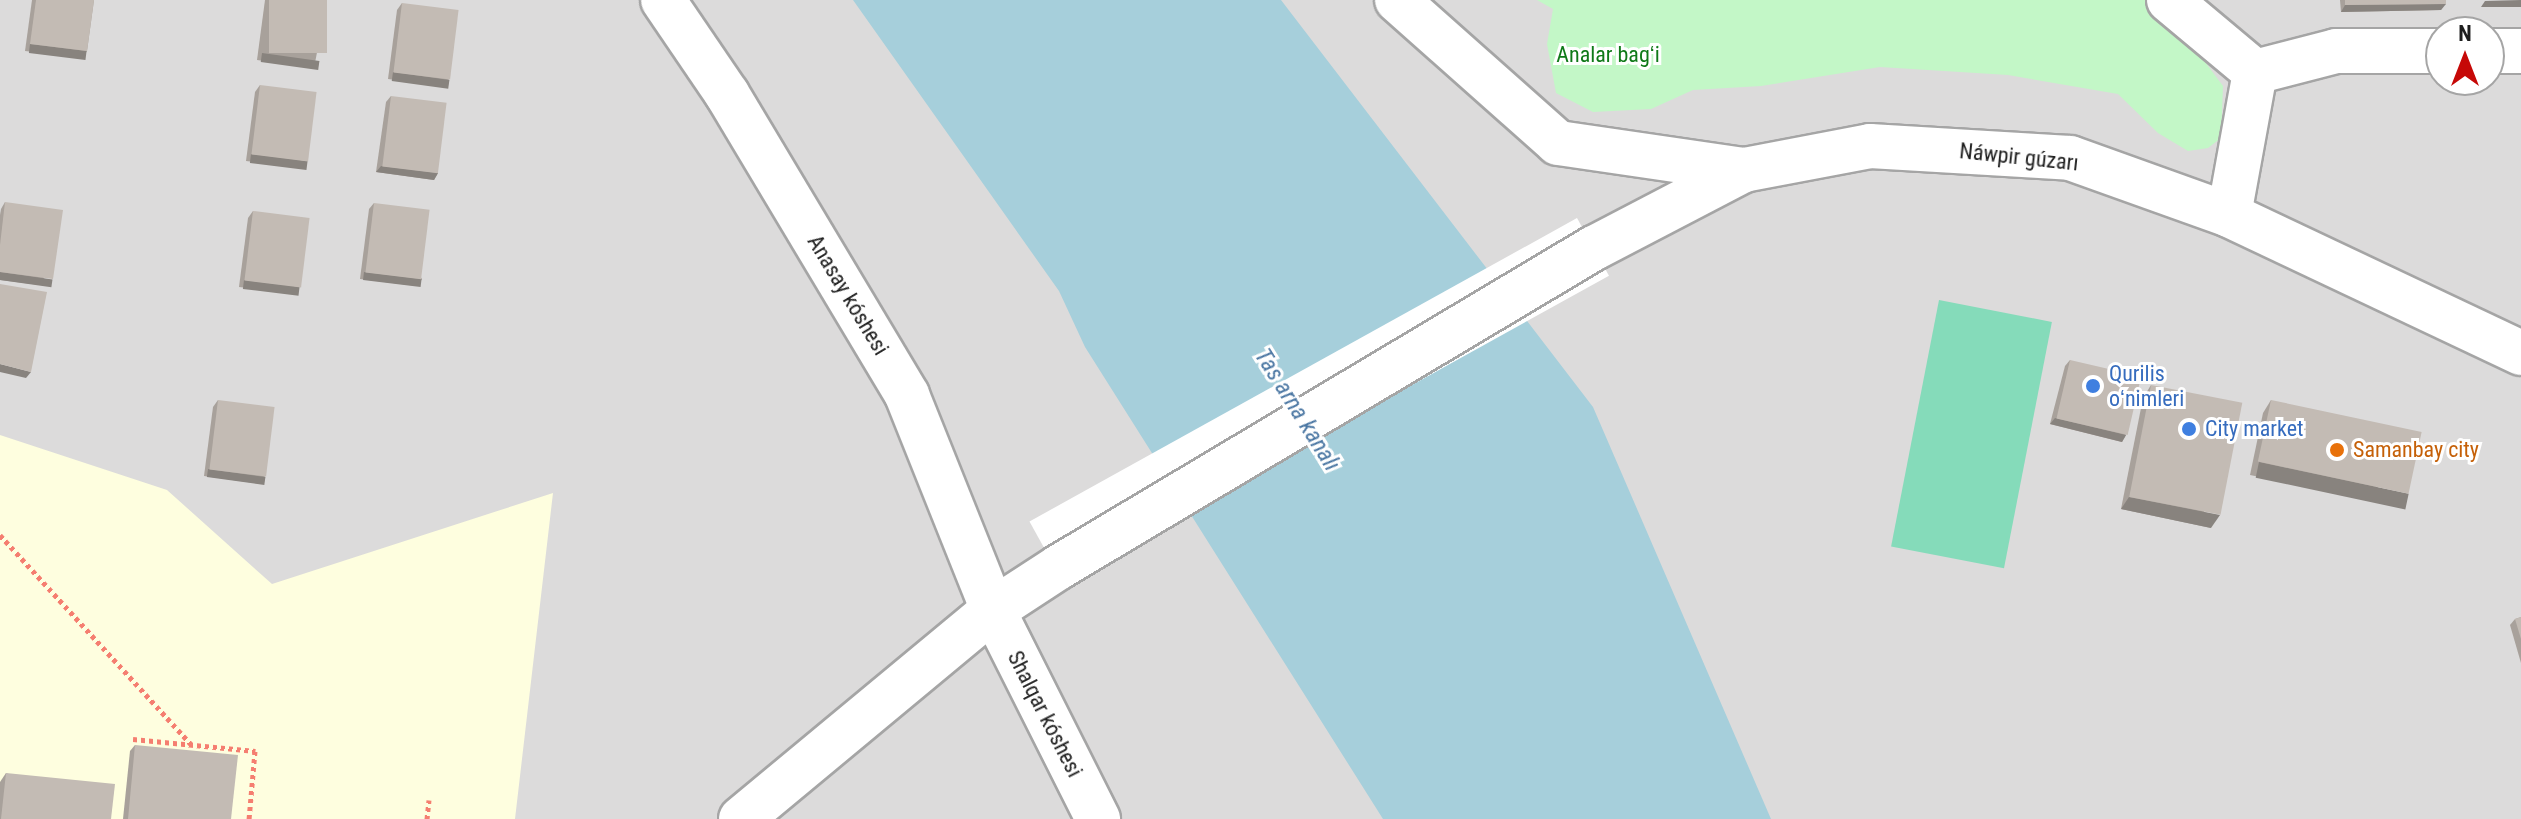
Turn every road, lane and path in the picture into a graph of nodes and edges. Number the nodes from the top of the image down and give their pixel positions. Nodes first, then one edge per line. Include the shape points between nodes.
1 (663, 0) edge
2 (1397, 0) edge
3 (2169, 0) edge
4 (2425, 51) edge
5 (2255, 72) junction
6 (1744, 170) junction
7 (2229, 215) junction
8 (2521, 353) edge
9 (0, 535) edge
10 (993, 610) junction
11 (133, 739) dead end
12 (191, 744) junction
13 (429, 800) dead end
14 (249, 819) edge
15 (427, 819) edge
16 (741, 819) edge
17 (1098, 819) edge

1 - 10 street, Anasay kóshesi via 727,94 907,395
2 - 6 street via 1558,143
3 - 5 street
4 - 5 street via 2336,51
5 - 7 street
6 - 7 street, Náwpir gúzarı via 1870,146 2070,158
6 - 10 street, Náwpir gúzarı via 1594,248
7 - 8 street, Náwpir gúzarı
9 - 12 path
10 - 16 street, Náwpir gúzarı
10 - 17 street, Shalqar kóshesi
11 - 12 path
12 - 14 path via 255,751
13 - 15 path

